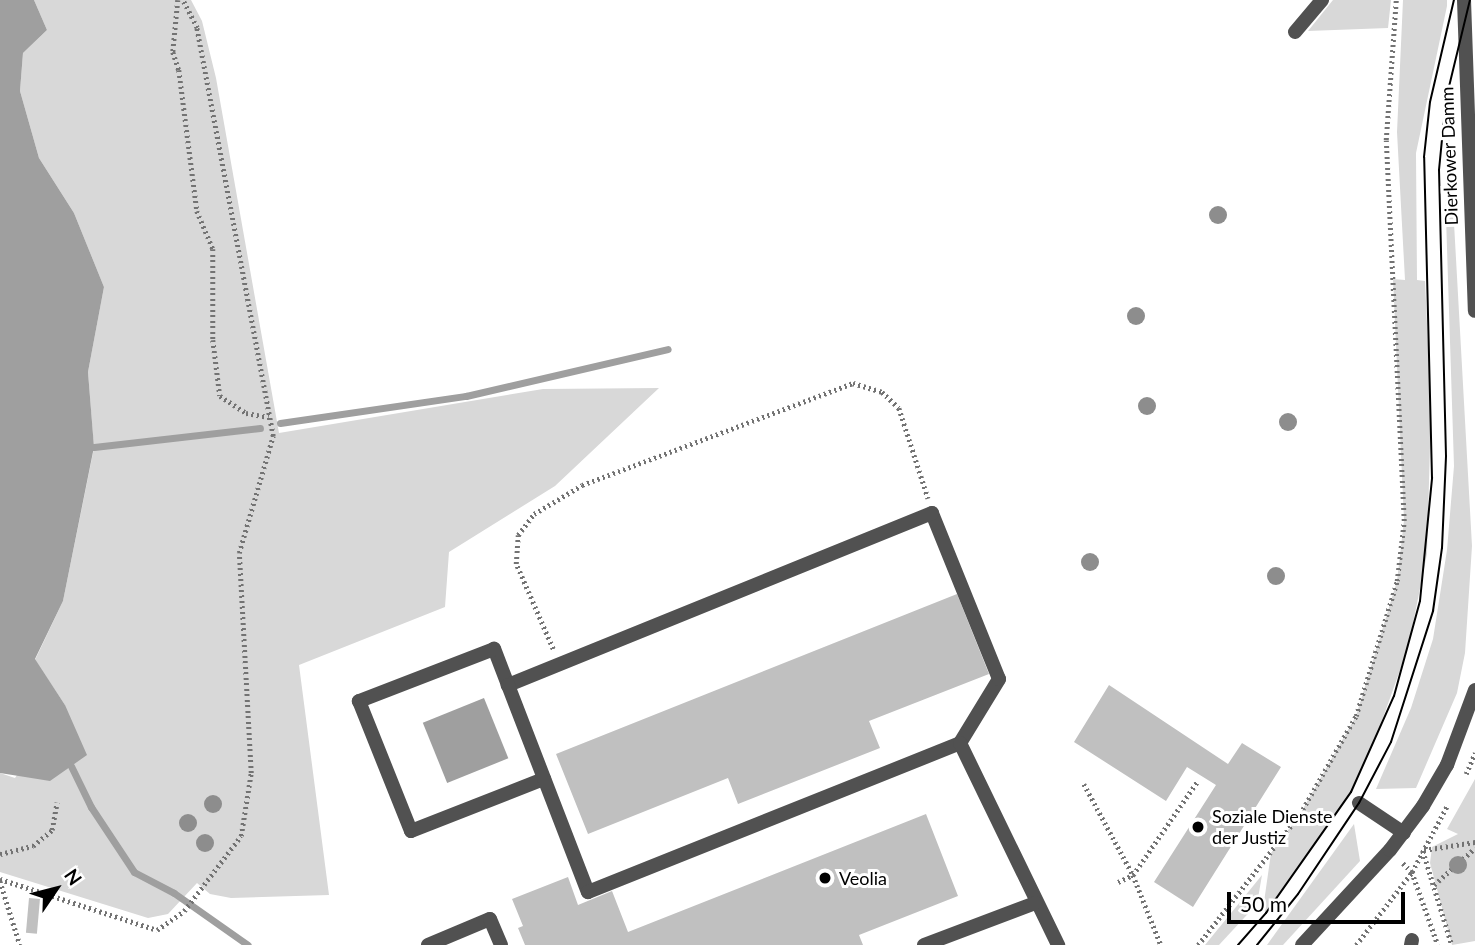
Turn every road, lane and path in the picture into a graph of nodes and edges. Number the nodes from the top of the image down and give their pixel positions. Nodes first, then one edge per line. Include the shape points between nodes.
1 (181, 0) edge
2 (1322, 0) edge
3 (1396, 0) edge
4 (1464, 0) edge
5 (1295, 32) dead end
6 (1475, 311) edge
7 (270, 417) junction
8 (932, 513) junction
9 (561, 666) junction
10 (508, 685) junction
11 (1475, 690) edge
12 (960, 743) junction
13 (544, 779) junction
14 (1197, 782) dead end
15 (1084, 785) dead end
16 (57, 802) dead end
17 (1359, 803) dead end
18 (1404, 833) junction
19 (1475, 842) edge
20 (1475, 848) edge
21 (1390, 850) junction
22 (1423, 850) junction
23 (0, 854) edge
24 (1412, 872) junction
25 (1133, 875) junction
26 (0, 880) edge
27 (1118, 883) dead end
28 (1434, 885) junction
29 (1035, 903) junction
30 (20, 945) edge
31 (428, 945) edge
32 (501, 945) edge
33 (924, 945) edge
34 (1058, 945) edge
35 (1161, 945) edge
36 (1198, 945) edge
37 (1302, 945) edge
38 (1356, 945) edge
39 (1438, 945) edge
40 (1452, 945) edge

1 - 7 path via 197,29
1 - 7 path via 173,52 197,211 214,249 213,340 220,396 246,413
2 - 5 street
3 - 36 path via 1387,140 1403,488 1397,581 1356,716 1300,814
4 - 6 street, Dierkower Damm
7 - 26 path via 273,436 263,485 239,553 251,773 241,836 184,911 157,930
8 - 9 street
8 - 9 path via 899,408 881,392 853,383 582,485 534,514 518,535 516,564
8 - 12 street via 999,679
9 - 10 street
10 - 13 street
10 - 13 street via 494,649 359,701 411,831
11 - 18 street via 1447,765
12 - 13 street via 588,892
12 - 29 street
14 - 25 path
15 - 25 path
16 - 23 path via 52,830 33,846
17 - 18 street
18 - 21 street
19 - 22 path
20 - 28 path
21 - 24 path
21 - 37 street
22 - 24 path
22 - 28 path
24 - 38 path
24 - 39 path
25 - 27 path
25 - 35 path
26 - 30 path
28 - 40 path
29 - 33 street
29 - 34 street
31 - 32 street via 491,919

